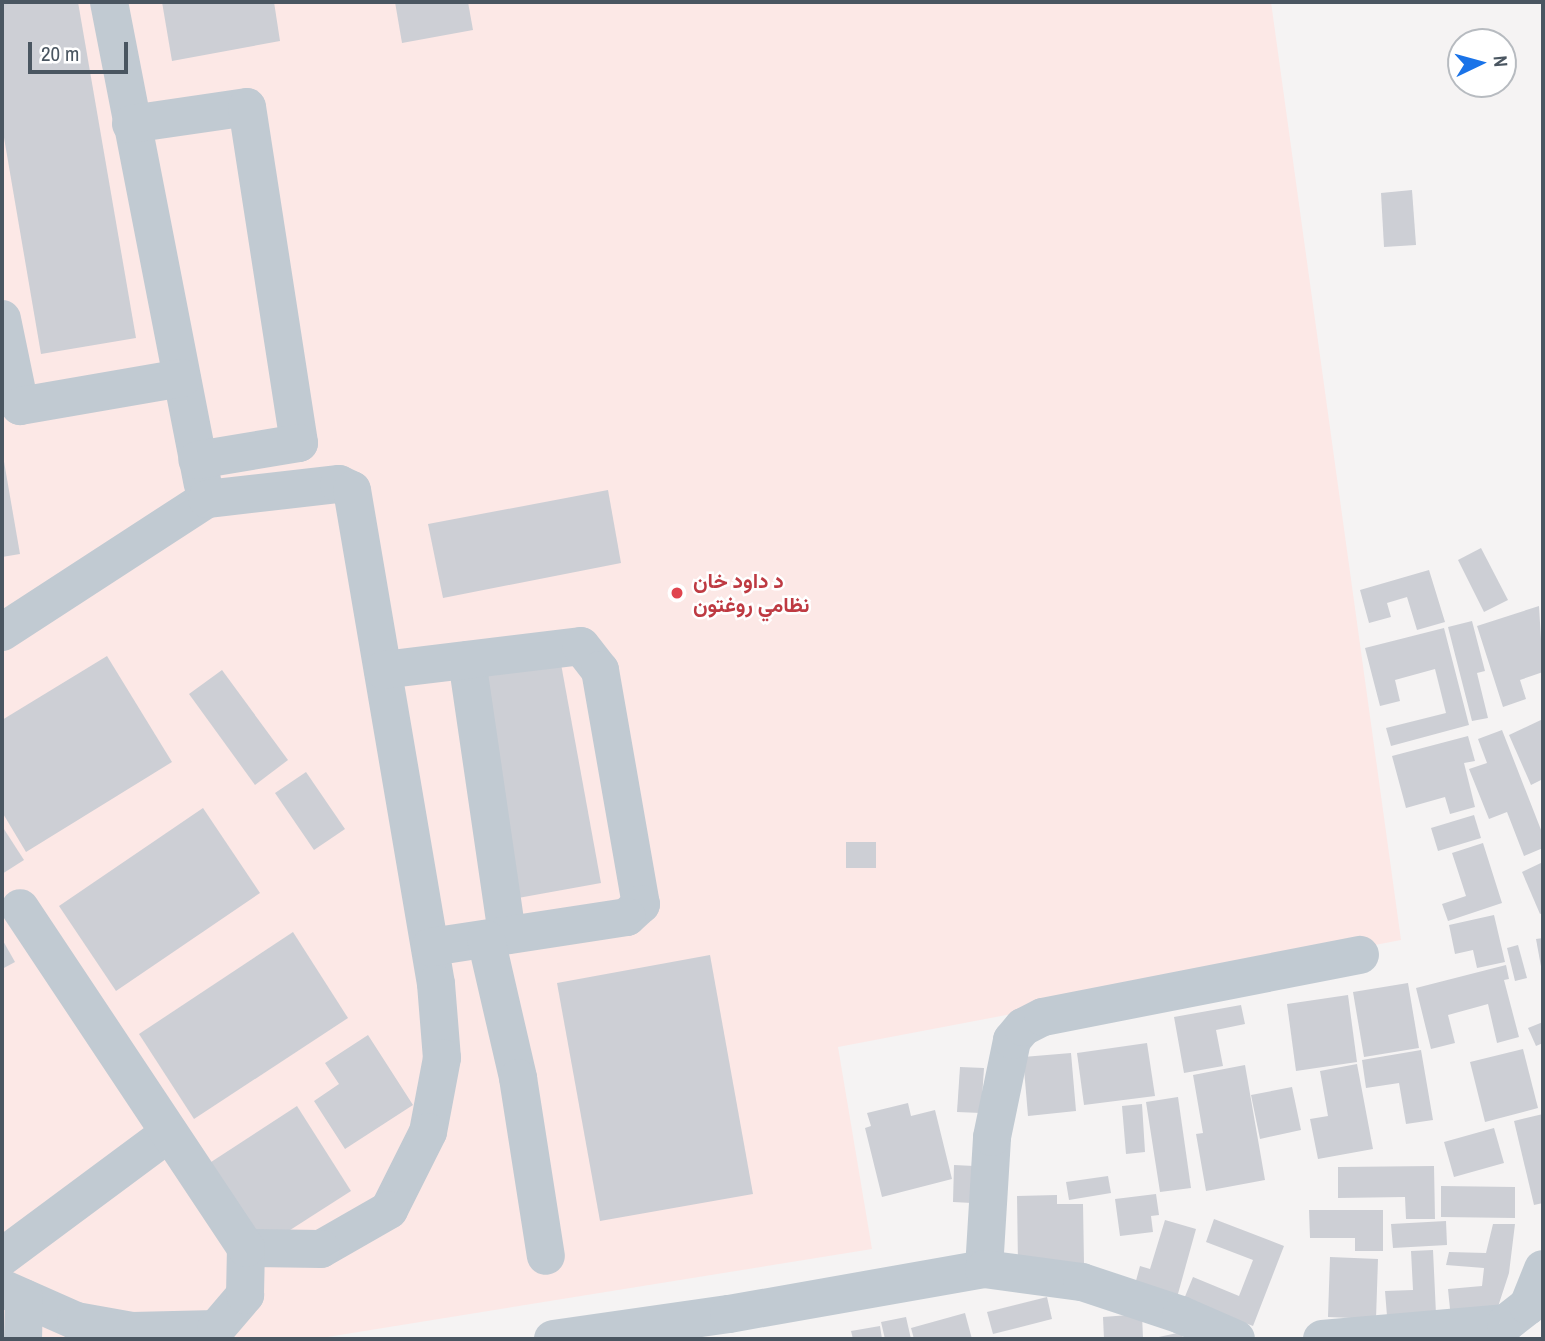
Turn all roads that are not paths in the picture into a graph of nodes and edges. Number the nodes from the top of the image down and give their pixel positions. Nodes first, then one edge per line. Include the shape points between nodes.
1 (109, 2) edge
2 (131, 124) junction
3 (2, 319) edge
4 (182, 378) junction
5 (197, 460) junction
6 (207, 499) junction
7 (2, 632) edge
8 (467, 660) junction
9 (383, 670) junction
10 (20, 908) dead end
11 (497, 937) junction
12 (430, 947) junction
13 (1360, 955) dead end
14 (169, 1133) junction
15 (246, 1248) junction
16 (546, 1256) dead end
17 (2, 1258) edge
18 (984, 1269) junction
19 (1543, 1269) edge
20 (13, 1293) edge
21 (733, 1327) edge
22 (23, 1339) edge
23 (553, 1339) edge
24 (1236, 1339) edge
25 (1322, 1339) edge

1 - 2 street
2 - 4 street
2 - 5 street via 247,107 299,443
3 - 4 street via 20,406
4 - 5 street
5 - 6 street
6 - 7 street
6 - 9 street via 339,484 352,490
8 - 9 street
8 - 11 street
8 - 11 street via 581,646 600,670 641,904 627,917
9 - 12 street
10 - 14 street
11 - 12 street
11 - 16 street
12 - 15 street via 442,1058 428,1132 389,1210 321,1249
13 - 18 street via 1043,1017 1023,1027 1012,1040 992,1137
14 - 15 street
14 - 17 street
15 - 20 street via 244,1295 216,1329 132,1331 76,1321
18 - 21 street
18 - 24 street via 1082,1282
19 - 25 street via 1528,1306 1506,1323
20 - 22 street
21 - 23 street

